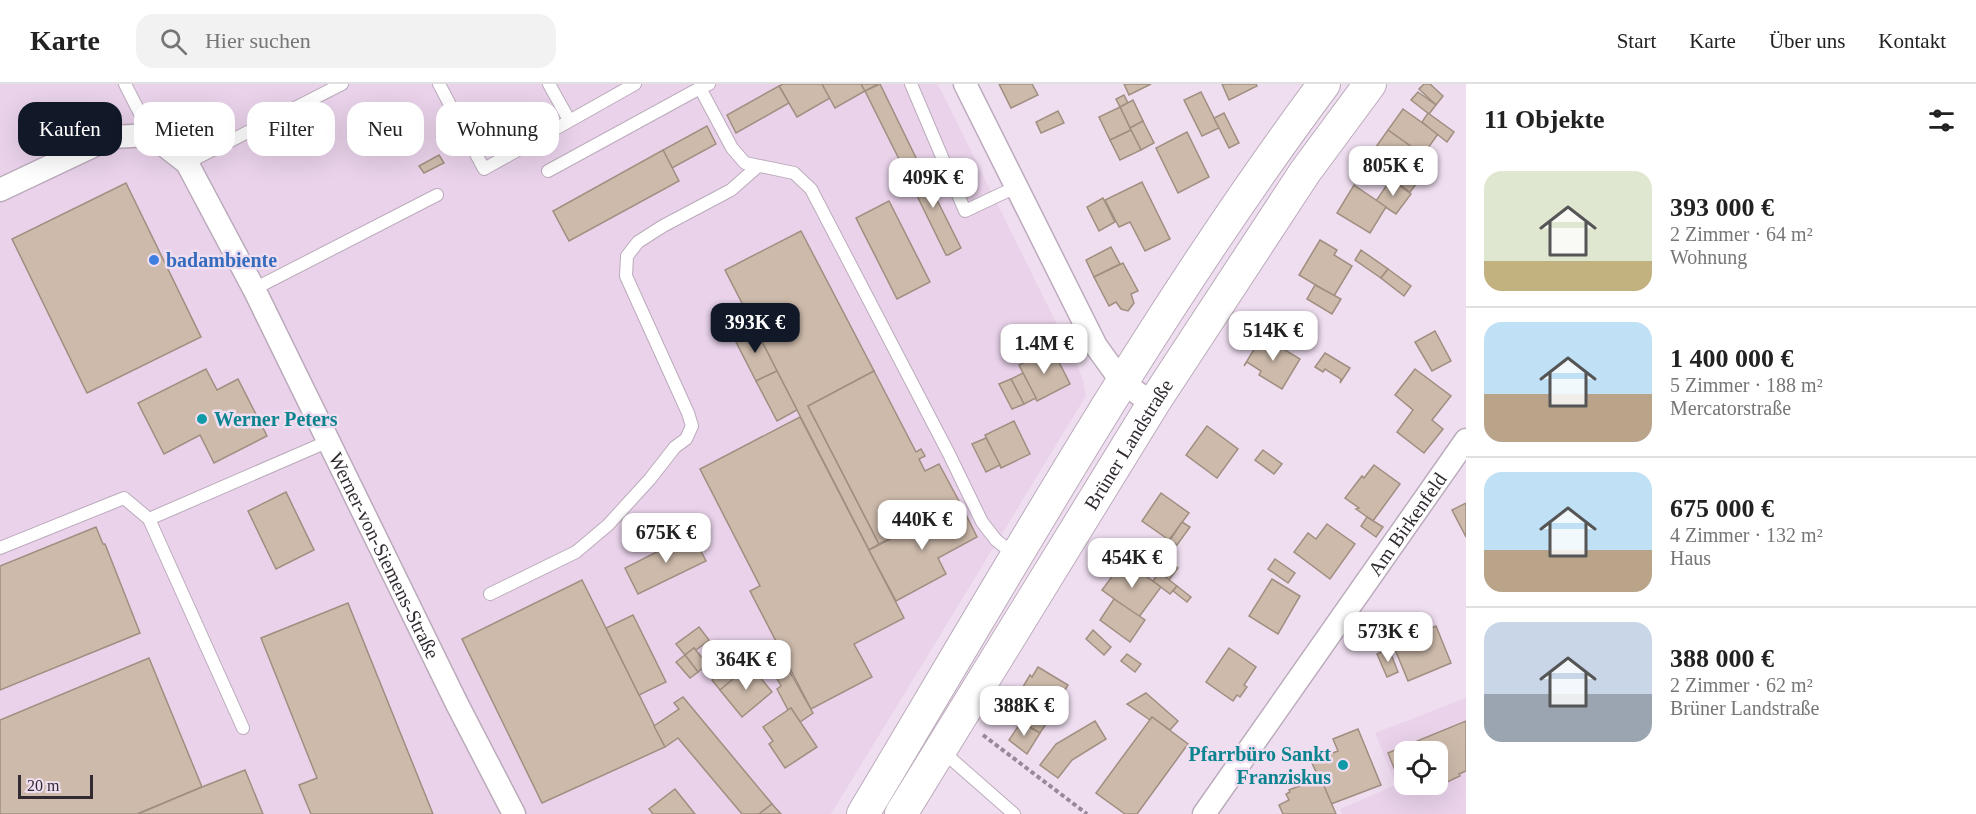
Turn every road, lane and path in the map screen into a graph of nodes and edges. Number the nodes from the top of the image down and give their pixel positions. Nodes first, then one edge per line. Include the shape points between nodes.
1 (125, 84) edge
2 (342, 84) edge
3 (440, 84) edge
4 (549, 84) edge
5 (635, 84) edge
6 (911, 84) edge
7 (965, 84) edge
8 (1324, 84) edge
9 (1370, 84) edge
10 (704, 86) edge
11 (134, 102) edge
12 (569, 120) junction
13 (134, 136) edge
14 (178, 156) edge
15 (187, 163) junction
16 (757, 167) junction
17 (548, 171) dead end
18 (1016, 187) junction
19 (0, 190) edge
20 (437, 195) dead end
21 (254, 289) junction
22 (1122, 382) junction
23 (1153, 404) junction
24 (1466, 440) edge
25 (329, 441) junction
26 (149, 519) junction
27 (0, 548) edge
28 (1017, 556) junction
29 (490, 594) dead end
30 (959, 717) junction
31 (243, 728) dead end
32 (940, 750) junction
33 (514, 814) edge
34 (863, 814) edge
35 (901, 814) edge
36 (1014, 814) edge
37 (1087, 814) edge
38 (1204, 814) edge

1 - 11 lane
2 - 15 lane
3 - 12 lane via 484,169
4 - 12 lane
5 - 12 lane
6 - 18 lane via 965,210
7 - 18 street
8 - 22 main road, Brüner Landstraße via 1280,143
9 - 23 main road, Brüner Landstraße via 1305,172
10 - 16 lane via 732,148 745,163
10 - 17 lane
13 - 19 street via 112,137
14 - 15 street, Werner-von-Siemens-Straße
15 - 21 street, Werner-von-Siemens-Straße
16 - 28 lane via 794,173 811,189 982,522 996,540
16 - 29 lane via 731,190 638,242 627,256 626,276 688,413 692,426 686,439 608,525 576,552
18 - 22 street via 1096,346
20 - 21 lane
21 - 25 street, Werner-von-Siemens-Straße
22 - 23 street
22 - 28 main road, Brüner Landstraße
23 - 30 main road, Brüner Landstraße
24 - 38 street, Am Birkenfeld
25 - 26 lane
25 - 33 street, Werner-von-Siemens-Straße
26 - 27 lane via 124,498
26 - 31 lane
28 - 34 main road, Brüner Landstraße
30 - 32 main road, Brüner Landstraße
30 - 37 path
32 - 35 main road, Brüner Landstraße
32 - 36 lane

